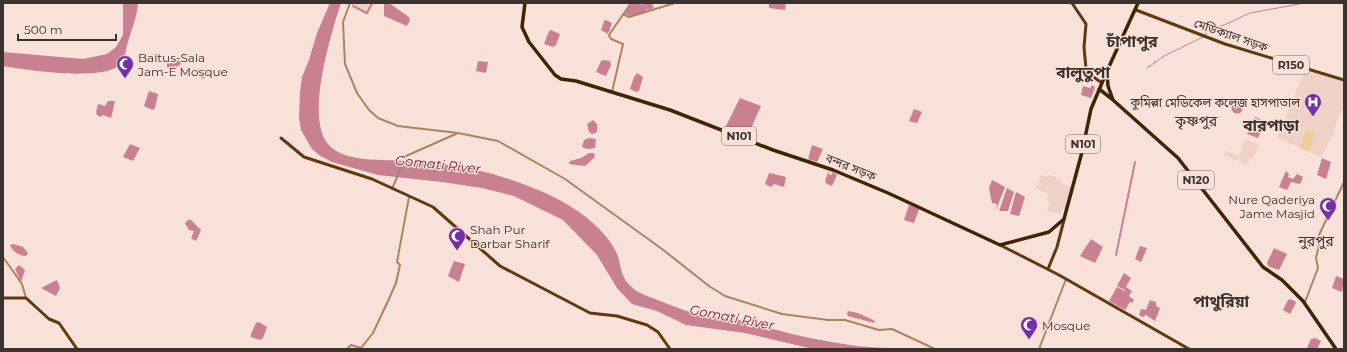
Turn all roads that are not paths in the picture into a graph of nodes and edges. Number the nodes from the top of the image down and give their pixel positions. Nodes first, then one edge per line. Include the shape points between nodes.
1 (350, 3) edge
2 (526, 3) edge
3 (631, 3) edge
4 (675, 3) edge
5 (1072, 3) edge
6 (1138, 3) edge
7 (1136, 10) junction
8 (623, 14) junction
9 (1107, 71) junction
10 (1344, 80) edge
11 (1102, 83) junction
12 (1099, 89) junction
13 (612, 92) junction
14 (1113, 100) junction
15 (458, 133) junction
16 (281, 138) dead end
17 (1344, 182) edge
18 (392, 189) junction
19 (409, 197) junction
20 (1064, 219) junction
21 (998, 244) junction
22 (3, 257) edge
23 (1048, 269) junction
24 (1066, 279) junction
25 (3, 298) edge
26 (26, 298) junction
27 (1305, 302) junction
28 (77, 349) edge
29 (346, 349) edge
30 (670, 349) edge
31 (936, 349) edge
32 (1039, 349) edge
33 (1190, 349) edge
34 (1336, 349) edge

1 - 15 street via 343,22 345,64 357,93 368,110 378,118 398,126
2 - 13 highway, বন্দর সড়ক / N101 via 522,27 534,48 555,75 561,79
3 - 8 street
4 - 8 street via 629,17
5 - 11 main road via 1086,24 1086,69
6 - 7 highway
7 - 9 highway
7 - 10 main road, মেডিক্যাল সড়ক / R150 via 1201,35
8 - 13 street via 609,35 611,39 623,44
9 - 11 highway, N101
9 - 14 highway via 1108,86
11 - 12 highway, N101
12 - 14 highway
12 - 20 highway, N101 via 1090,109 1082,152
13 - 21 highway, বন্দর সড়ক / N101 via 670,110 833,170
14 - 27 highway, N120 via 1178,158 1263,267 1282,280
15 - 18 street via 406,156
15 - 31 street via 498,141 548,168 725,296 782,314 846,320 879,330 892,329
16 - 18 main road via 304,157 372,179
17 - 27 street via 1318,236 1318,268
18 - 19 main road
19 - 29 street via 397,262 400,265 391,294 373,333 361,348 351,345
19 - 30 main road via 440,212 500,266 590,313 617,316 647,325 658,332
20 - 21 highway via 1049,232
20 - 23 main road
21 - 23 main road
22 - 26 street via 22,284
23 - 24 main road
24 - 32 street
24 - 33 main road
25 - 26 main road
26 - 28 main road via 50,319 59,323
27 - 34 highway, N120

